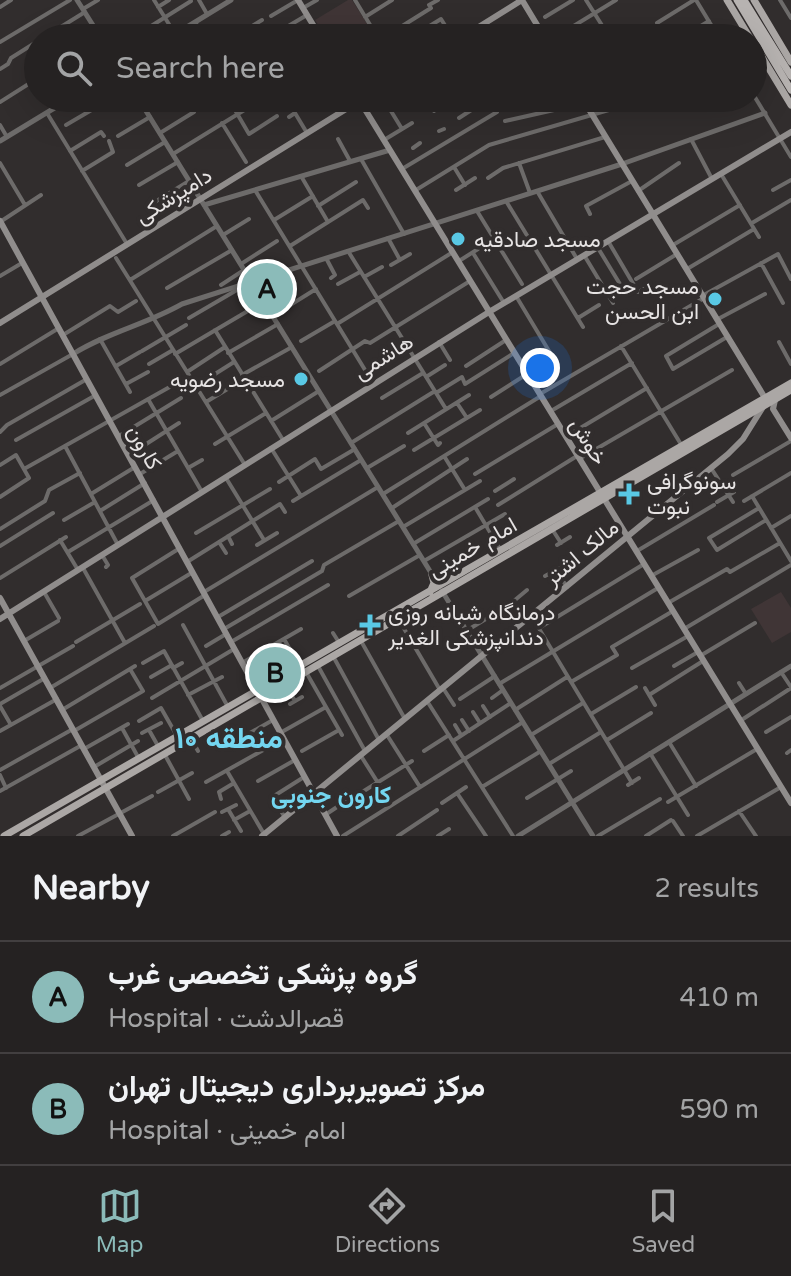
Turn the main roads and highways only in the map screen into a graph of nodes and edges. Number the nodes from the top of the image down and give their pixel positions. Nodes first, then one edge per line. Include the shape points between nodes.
1 (298, 0) edge
2 (522, 0) edge
3 (732, 0) edge
4 (749, 0) edge
5 (313, 24) edge
6 (484, 24) edge
7 (537, 24) edge
8 (742, 24) edge
9 (748, 24) edge
10 (762, 24) edge
11 (767, 33) edge
12 (767, 53) edge
13 (790, 58) edge
14 (767, 65) edge
15 (791, 76) edge
16 (791, 90) edge
17 (790, 103) edge
18 (340, 112) edge
19 (368, 112) edge
20 (590, 112) edge
21 (791, 132) edge
22 (652, 214) junction
23 (0, 222) edge
24 (3, 233) edge
25 (42, 298) junction
26 (489, 312) junction
27 (0, 323) edge
28 (791, 383) edge
29 (791, 390) edge
30 (775, 399) junction
31 (764, 402) junction
32 (790, 435) edge
33 (673, 455) junction
34 (602, 496) junction
35 (163, 517) junction
36 (627, 537) junction
37 (432, 575) road end
38 (441, 589) junction
39 (430, 592) junction
40 (0, 598) edge
41 (9, 614) junction
42 (0, 619) edge
43 (303, 670) junction
44 (259, 695) junction
45 (206, 726) junction
46 (162, 751) junction
47 (104, 785) junction
48 (314, 794) junction
49 (86, 795) junction
50 (791, 803) edge
51 (263, 835) edge
52 (4, 836) edge
53 (23, 836) edge
54 (131, 836) edge
55 (340, 836) edge

1 - 5 main road
2 - 6 main road
2 - 7 main road
3 - 8 main road
3 - 9 highway
4 - 10 highway
4 - 13 main road
11 - 15 highway
12 - 16 highway
14 - 17 main road
18 - 25 main road, دامپزشکی
19 - 26 main road, خوش
20 - 22 main road
21 - 22 main road, هاشمی
22 - 26 main road, هاشمی
22 - 31 main road
23 - 24 main road, کارون
24 - 25 main road, کارون
25 - 27 main road, دامپزشکی
25 - 35 main road, کارون
26 - 34 main road, خوش
26 - 35 main road, هاشمی
28 - 31 main road, امام خمینی
29 - 30 main road, امام خمینی
30 - 31 main road, امام خمینی
30 - 32 main road via 774,411
31 - 33 main road, امام خمینی
31 - 33 main road, امام خمینی
31 - 36 main road, مالک اشتر via 739,443
33 - 34 main road, امام خمینی
34 - 36 main road, خوش
34 - 38 main road, امام خمینی
34 - 38 main road, امام خمینی
35 - 41 main road, هاشمی
35 - 44 main road, کارون
36 - 48 main road, مالک اشتر
36 - 50 main road, خوش
37 - 39 main road
38 - 39 main road, امام خمینی
38 - 43 main road, امام خمینی via 402,622
39 - 43 main road, امام خمینی
40 - 41 main road
41 - 42 main road, هاشمی
41 - 47 main road
43 - 44 main road, امام خمینی
43 - 44 main road, امام خمینی
44 - 45 main road, امام خمینی
44 - 45 main road, امام خمینی
44 - 48 main road, کارون
45 - 46 main road, امام خمینی
45 - 46 main road, امام خمینی via 178,737
46 - 47 main road, امام خمینی
46 - 47 main road, امام خمینی
47 - 49 main road, امام خمینی
47 - 54 main road
48 - 51 main road, مالک اشتر
48 - 55 main road, کارون
49 - 52 main road, امام خمینی
49 - 53 main road, امام خمینی

